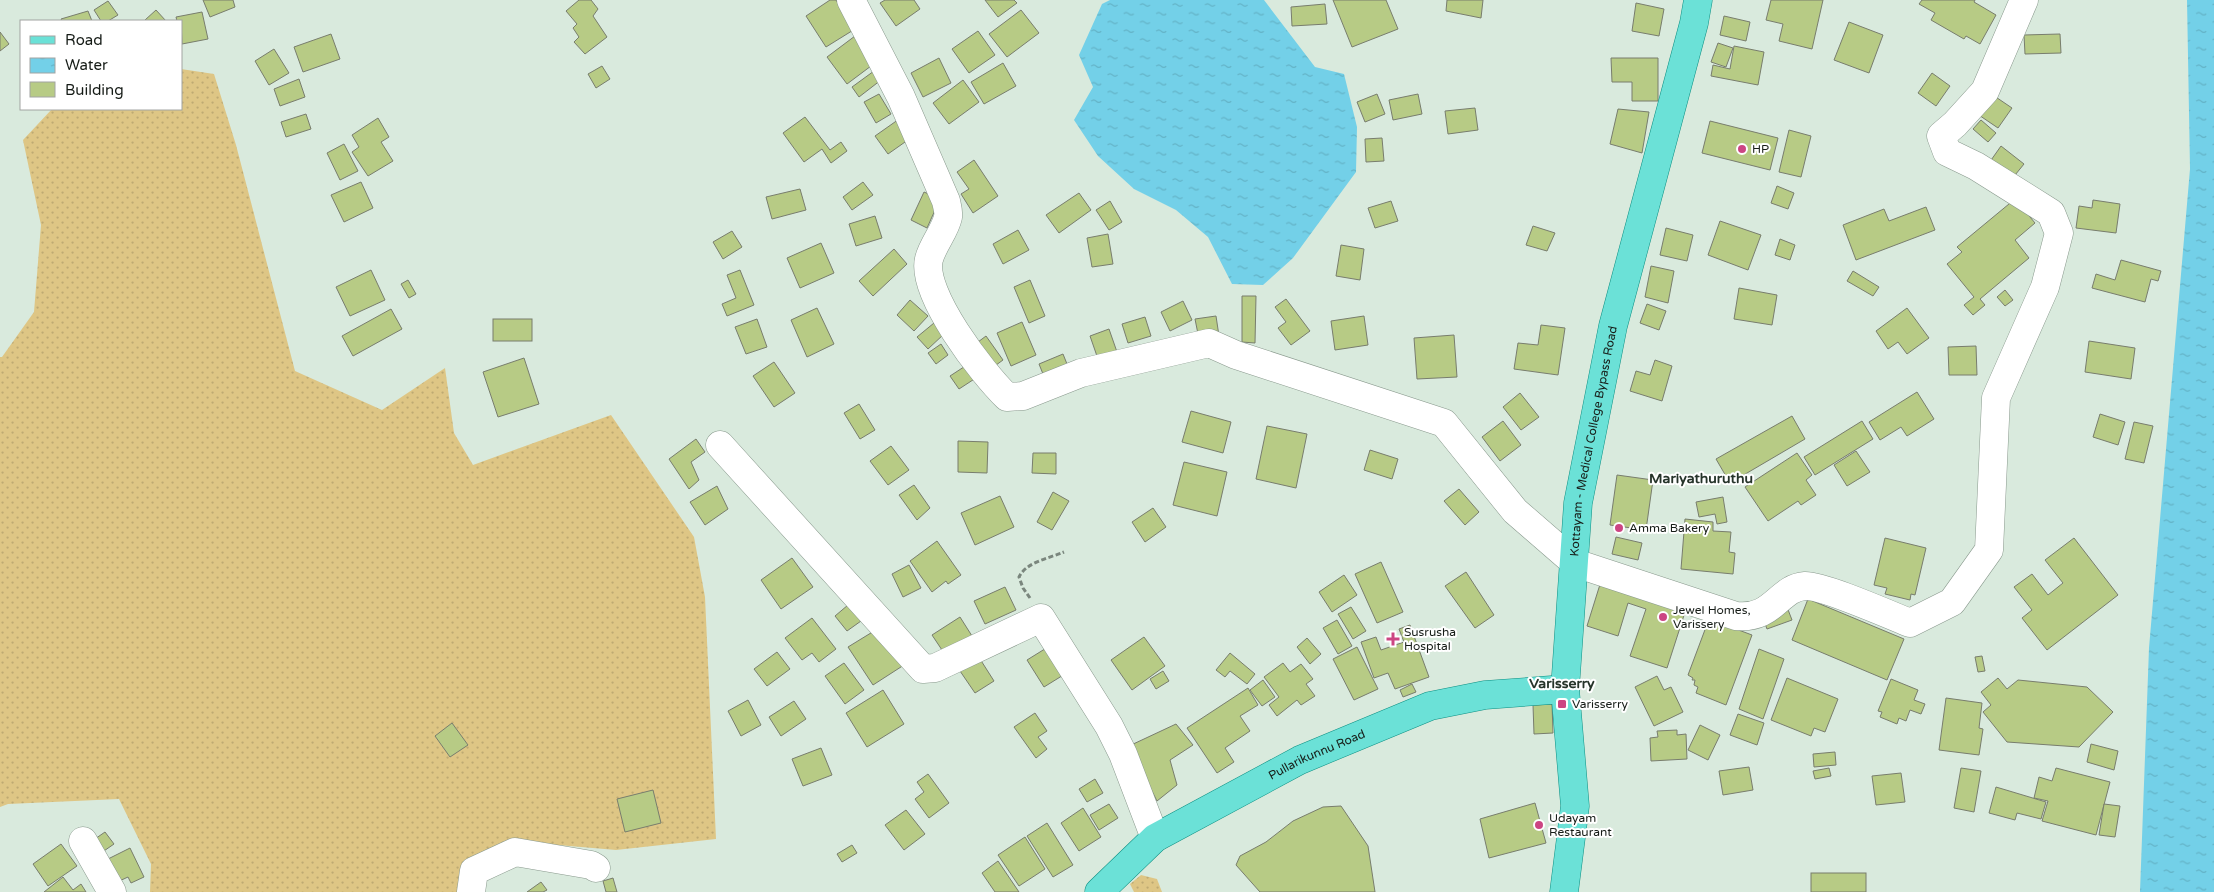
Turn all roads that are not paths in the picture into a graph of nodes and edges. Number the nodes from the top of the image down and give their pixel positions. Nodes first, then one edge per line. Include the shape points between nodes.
1 (851, 0) edge
2 (1698, 0) edge
3 (2024, 0) edge
4 (720, 445) dead end
5 (1575, 563) junction
6 (1565, 690) junction
7 (1155, 838) junction
8 (83, 841) dead end
9 (596, 868) dead end
10 (112, 892) edge
11 (471, 892) edge
12 (1099, 892) edge
13 (1564, 892) edge

1 - 5 street via 901,96 946,201 948,216 928,260 929,279 950,322 980,369 1007,397 1023,396 1081,373 1209,343 1236,355 1444,423 1515,511
2 - 5 main road, Kottayam - Medical College Bypass Road via 1613,326 1578,503
3 - 5 street via 1985,91 1941,136 1947,152 1976,166 2051,213 2059,233 2046,287 1996,398 1989,550 1952,602 1910,623 1804,586 1762,613 1736,616
4 - 7 street via 923,669 936,668 1041,618 1109,726
5 - 6 main road, Kottayam - Medical College Bypass Road
6 - 7 main road, Pullarikunnu Road via 1485,695 1430,706 1300,760
6 - 13 main road, Kottayam - Medical College Bypass Road via 1576,806
7 - 12 main road, Pullarikunnu Road
8 - 10 street
9 - 11 street via 591,864 515,852 474,871

